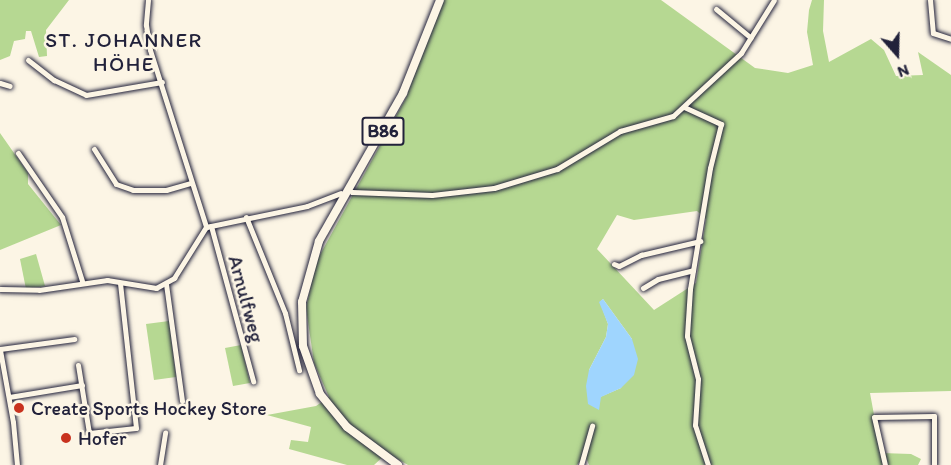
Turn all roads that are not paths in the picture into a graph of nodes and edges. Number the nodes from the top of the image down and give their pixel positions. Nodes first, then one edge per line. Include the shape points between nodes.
1 (148, 0) edge
2 (440, 0) edge
3 (774, 0) edge
4 (930, 0) edge
5 (716, 9) dead end
6 (752, 38) junction
7 (951, 39) edge
8 (28, 60) dead end
9 (162, 82) junction
10 (0, 83) edge
11 (10, 86) dead end
12 (684, 106) junction
13 (94, 149) dead end
14 (18, 153) dead end
15 (190, 183) junction
16 (351, 192) dead end
17 (341, 193) dead end
18 (246, 217) junction
19 (209, 226) junction
20 (700, 241) junction
21 (614, 264) dead end
22 (693, 270) junction
23 (82, 281) junction
24 (120, 283) junction
25 (166, 284) junction
26 (643, 288) dead end
27 (0, 289) edge
28 (74, 339) dead end
29 (0, 349) edge
30 (78, 364) dead end
31 (299, 370) dead end
32 (253, 381) dead end
33 (82, 385) junction
34 (9, 397) junction
35 (182, 401) dead end
36 (592, 426) dead end
37 (165, 432) dead end
38 (16, 465) edge
39 (160, 465) edge
40 (398, 465) edge
41 (581, 465) edge
42 (708, 465) edge
43 (885, 465) edge
44 (933, 465) edge

1 - 9 street, Arnulfweg via 147,37
2 - 40 main road, B86 via 400,99 319,241 303,292 302,333 314,382 337,417
3 - 6 street
4 - 7 street via 933,33
5 - 6 street
6 - 12 street
8 - 9 street via 54,80 86,95
9 - 15 street, Arnulfweg
10 - 11 street
12 - 16 street via 656,124 620,131 557,169 494,188 432,195
12 - 20 street via 722,124 710,168
13 - 15 street via 116,184 133,190 166,190
14 - 23 street via 52,198
15 - 19 street, Arnulfweg
17 - 18 street via 307,206
18 - 19 street
18 - 31 street via 285,313
19 - 25 street
19 - 32 street, Arnulfweg
20 - 21 street via 641,255 619,266
20 - 22 street
22 - 26 street via 658,279
22 - 42 street via 687,336 698,379 695,425
23 - 24 street
23 - 27 street via 39,290
24 - 25 street via 144,289
24 - 33 street via 136,428 89,433
25 - 35 street
28 - 29 street
29 - 34 street
30 - 33 street
33 - 34 street
34 - 38 street
36 - 41 street
37 - 39 street
43 - 44 street via 874,417 934,416

